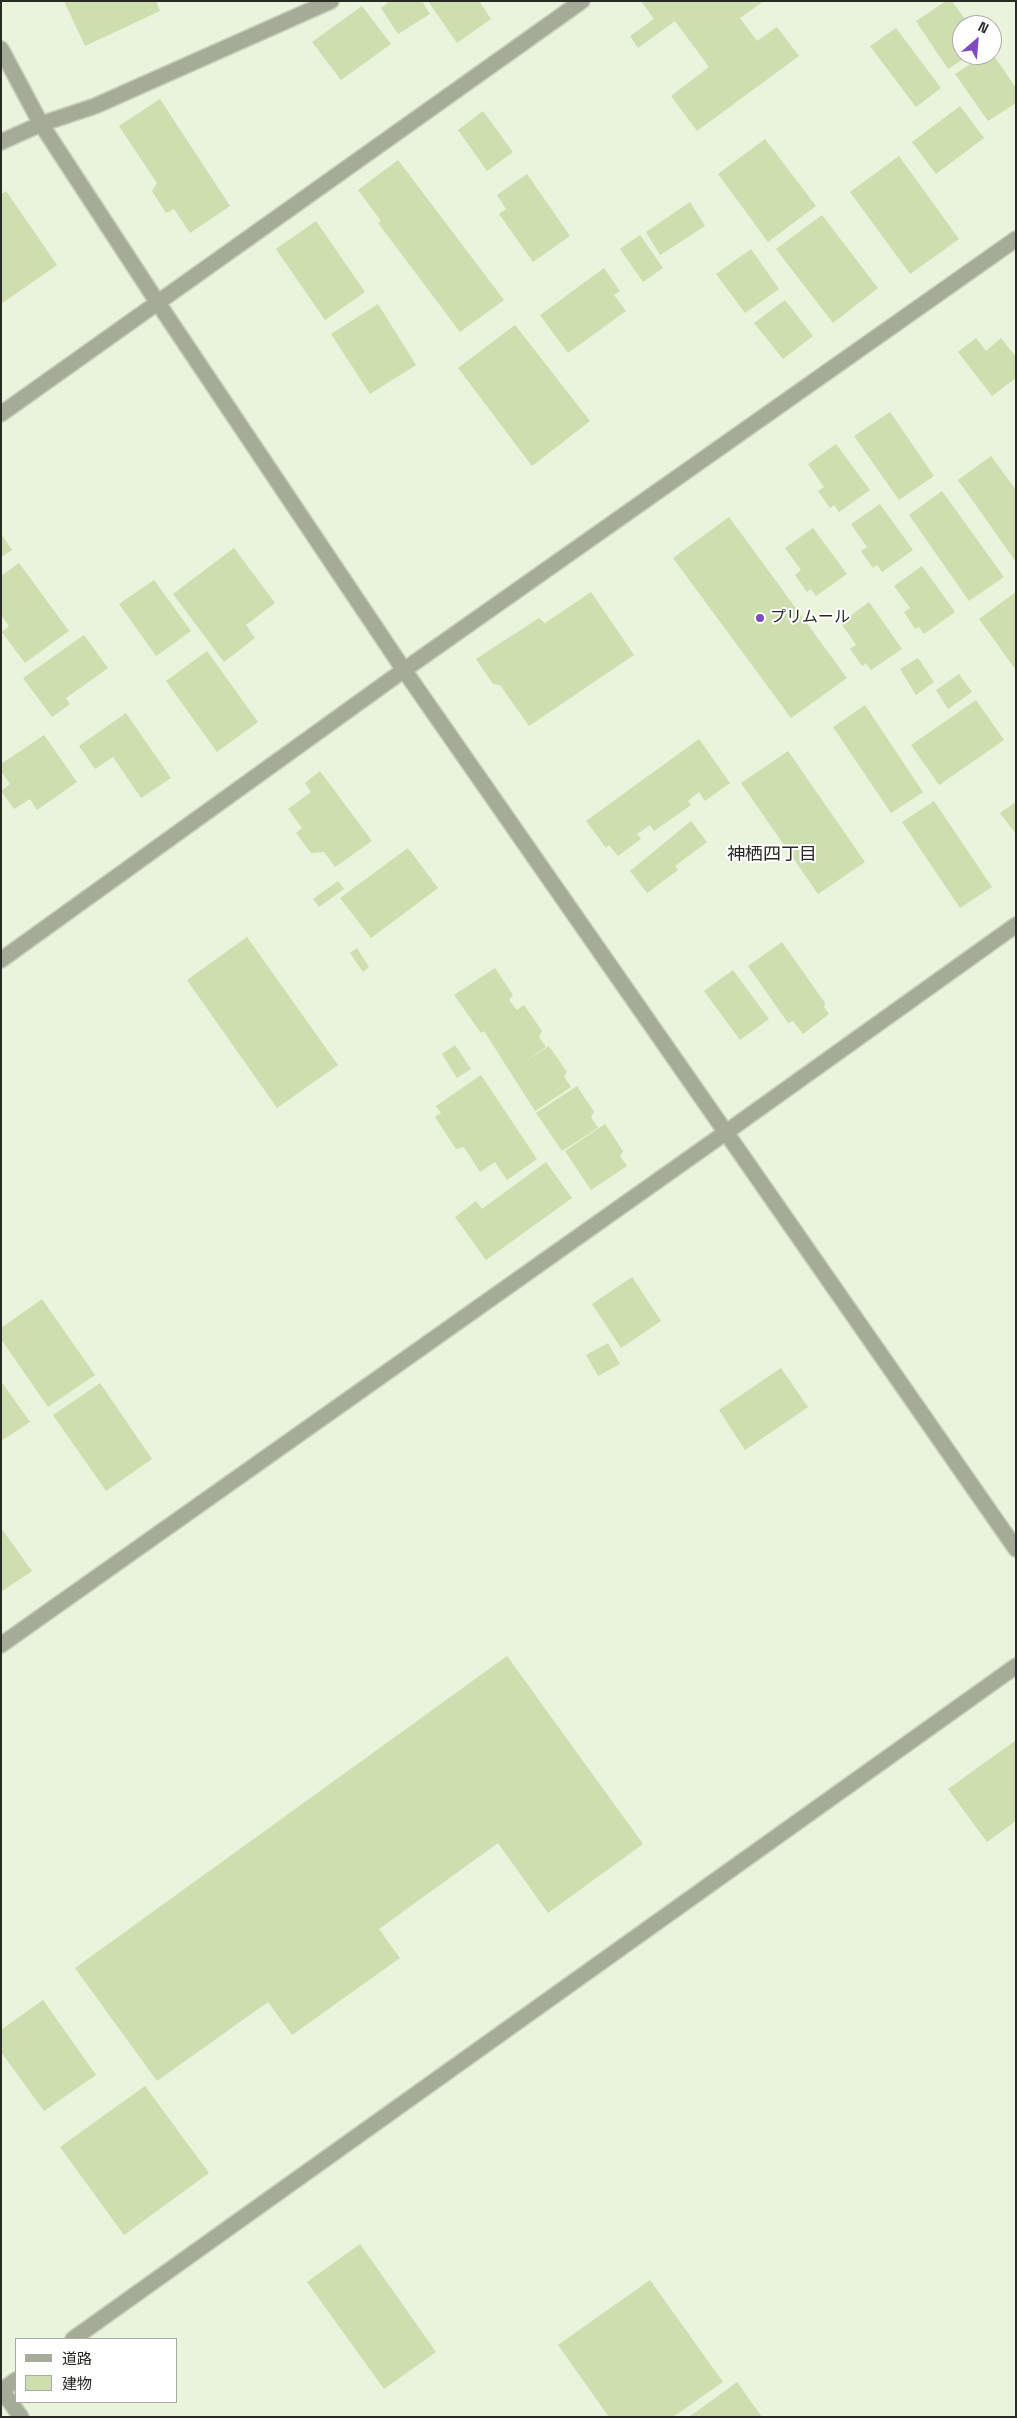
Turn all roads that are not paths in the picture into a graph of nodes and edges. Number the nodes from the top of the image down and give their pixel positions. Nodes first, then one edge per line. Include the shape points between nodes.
1 (332, 1) edge
2 (582, 1) edge
3 (302, 7) edge
4 (1, 49) edge
5 (42, 124) junction
6 (1, 142) edge
7 (1016, 239) edge
8 (158, 303) junction
9 (1, 414) edge
10 (404, 670) junction
11 (1016, 925) edge
12 (1, 960) edge
13 (725, 1133) junction
14 (1016, 1549) edge
15 (1, 1645) edge
16 (1016, 1666) edge
17 (74, 2338) edge
18 (15, 2381) edge
19 (1, 2390) edge
20 (21, 2417) edge

1 - 3 street
2 - 8 street
3 - 5 street via 95,106
4 - 5 street
5 - 6 street
5 - 8 street
7 - 10 street
8 - 9 street
8 - 10 street
10 - 12 street
10 - 13 street
11 - 13 street
13 - 14 street
13 - 15 street
16 - 17 street
18 - 19 street
19 - 20 street

